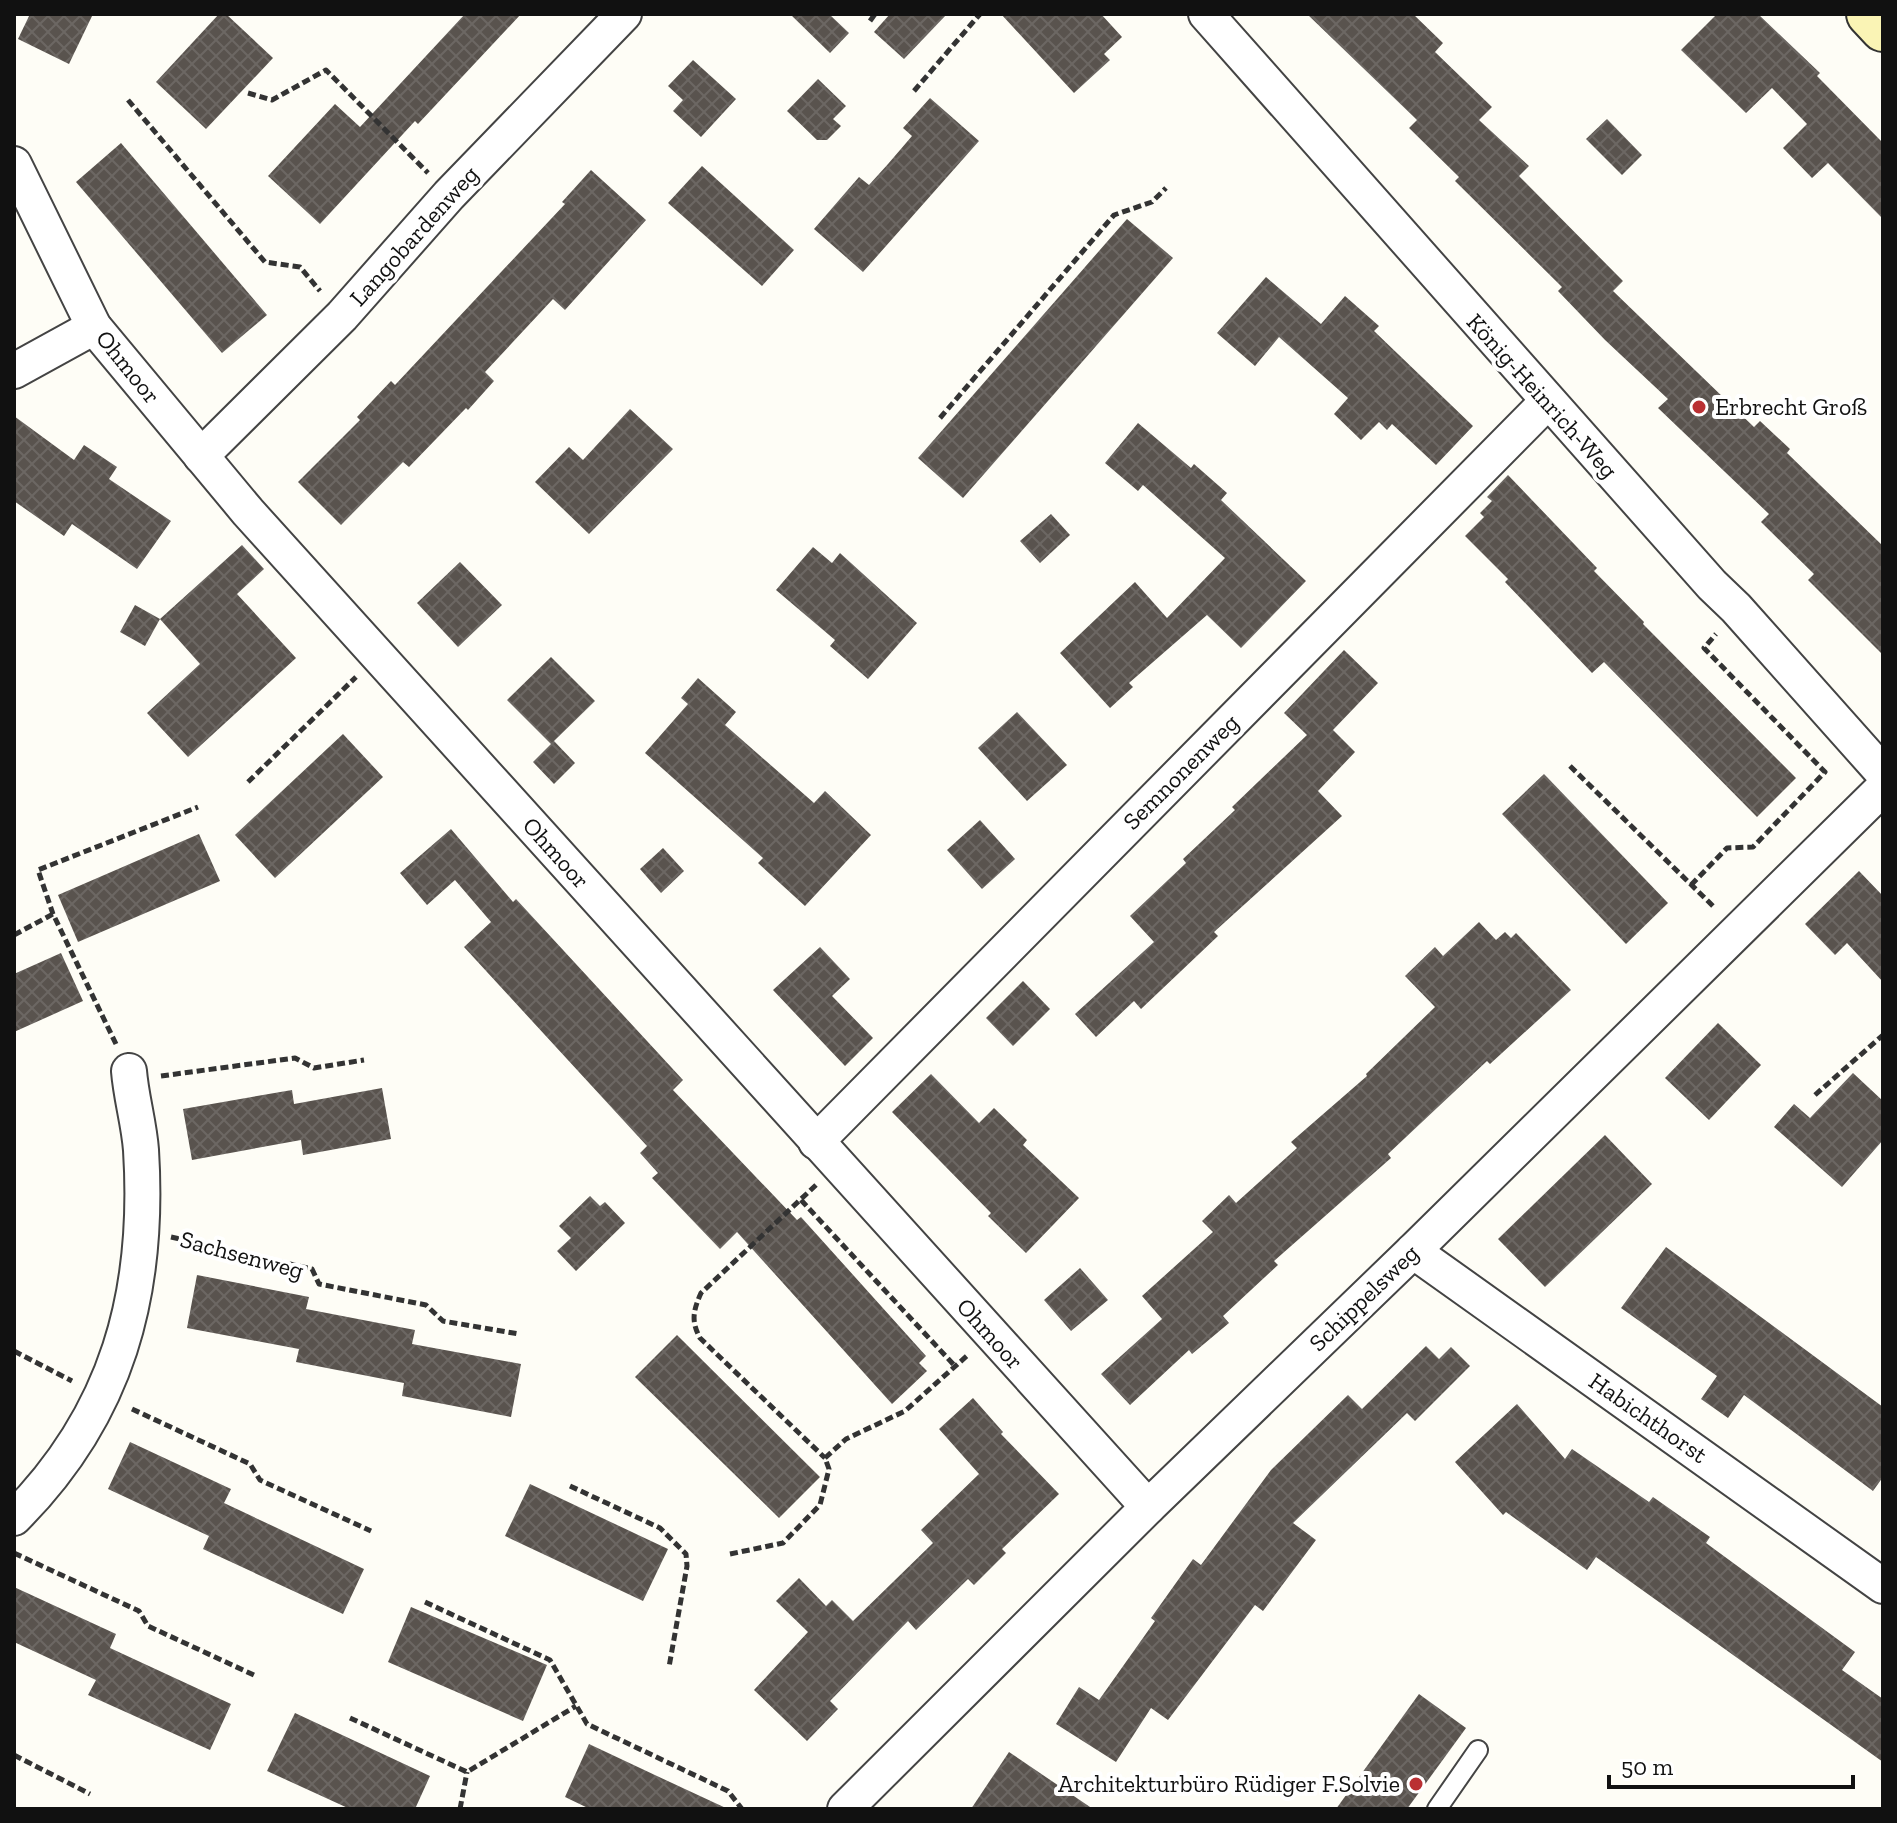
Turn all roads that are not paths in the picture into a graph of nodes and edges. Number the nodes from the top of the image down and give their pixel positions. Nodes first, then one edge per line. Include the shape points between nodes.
1 (624, 14) edge
2 (1206, 14) edge
3 (1869, 14) edge
4 (1883, 29) edge
5 (14, 164) edge
6 (94, 327) junction
7 (14, 371) edge
8 (1547, 402) junction
9 (201, 456) junction
10 (1883, 773) edge
11 (1883, 788) edge
12 (129, 1075) road end
13 (826, 1154) junction
14 (1413, 1251) junction
15 (1148, 1507) junction
16 (14, 1518) edge
17 (1883, 1586) edge
18 (1478, 1750) dead end
19 (845, 1809) edge
20 (1437, 1809) edge

1 - 9 street, Langobardenweg via 449,195 342,316
2 - 8 street, König-Heinrich-Weg
3 - 4 main road
5 - 6 street, Ohmoor
6 - 7 street
6 - 9 street, Ohmoor
8 - 10 street, König-Heinrich-Weg
8 - 13 street, Semnonenweg
9 - 13 street, Ohmoor
11 - 14 street, Schippelsweg
12 - 16 street via 141,1147 143,1230 138,1281 123,1341 103,1396 72,1448
13 - 15 street, Ohmoor
14 - 15 street, Schippelsweg
14 - 17 street, Habichthorst
15 - 19 street, Schippelsweg
18 - 20 lane

